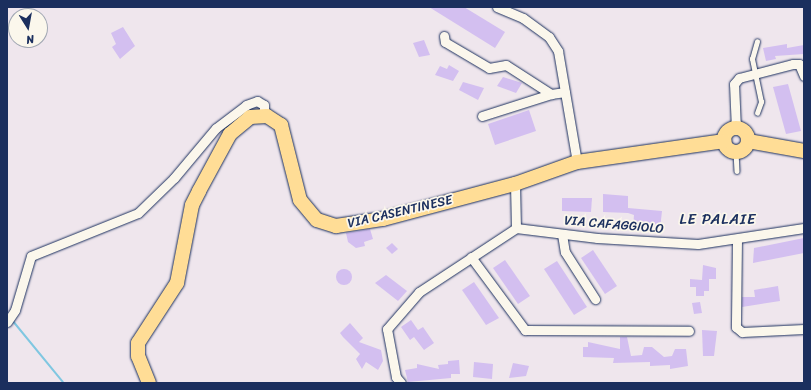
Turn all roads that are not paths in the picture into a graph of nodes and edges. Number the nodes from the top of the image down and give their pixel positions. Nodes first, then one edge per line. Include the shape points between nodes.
1 (497, 7) edge
2 (444, 36) dead end
3 (757, 42) dead end
4 (801, 63) edge
5 (753, 73) junction
6 (804, 76) edge
7 (565, 92) junction
8 (551, 94) junction
9 (757, 113) dead end
10 (264, 116) junction
11 (482, 116) dead end
12 (736, 128) junction
13 (724, 141) junction
14 (748, 141) junction
15 (804, 151) edge
16 (736, 152) junction
17 (577, 162) junction
18 (737, 171) dead end
19 (515, 184) junction
20 (516, 228) junction
21 (804, 228) edge
22 (562, 234) junction
23 (737, 240) junction
24 (471, 256) junction
25 (595, 299) dead end
26 (7, 322) edge
27 (804, 329) edge
28 (689, 331) dead end
29 (149, 383) edge
30 (401, 383) edge

1 - 7 street via 523,18 549,37 558,51
2 - 8 street via 445,42 489,68 511,67
3 - 5 lane via 752,59
4 - 5 street
4 - 6 street
5 - 9 lane via 761,102
5 - 12 street via 739,78 734,84
7 - 8 street
7 - 17 street
8 - 11 street
10 - 19 main road, VIA CASENTINESE via 273,118 286,134 300,200 308,213 327,224 354,225
10 - 26 street via 264,105 257,101 246,105 216,128 174,178 138,213 31,256 15,310
10 - 29 main road via 250,117 230,134 192,205 177,283 138,343 138,356
12 - 13 main road via 729,131
12 - 14 main road via 743,131
13 - 16 main road via 727,148
13 - 17 main road, VIA CASENTINESE
14 - 15 main road
14 - 16 main road via 743,150
16 - 18 lane
17 - 19 main road, VIA CASENTINESE
19 - 20 street
20 - 22 street, VIA CAFAGGIOLO
20 - 24 street
21 - 23 street, VIA CAFAGGIOLO
22 - 23 street, VIA CAFAGGIOLO via 698,244
22 - 25 street via 565,252
23 - 27 street via 736,327 742,332
24 - 28 street via 525,330
24 - 30 street via 419,292 387,329 396,377

